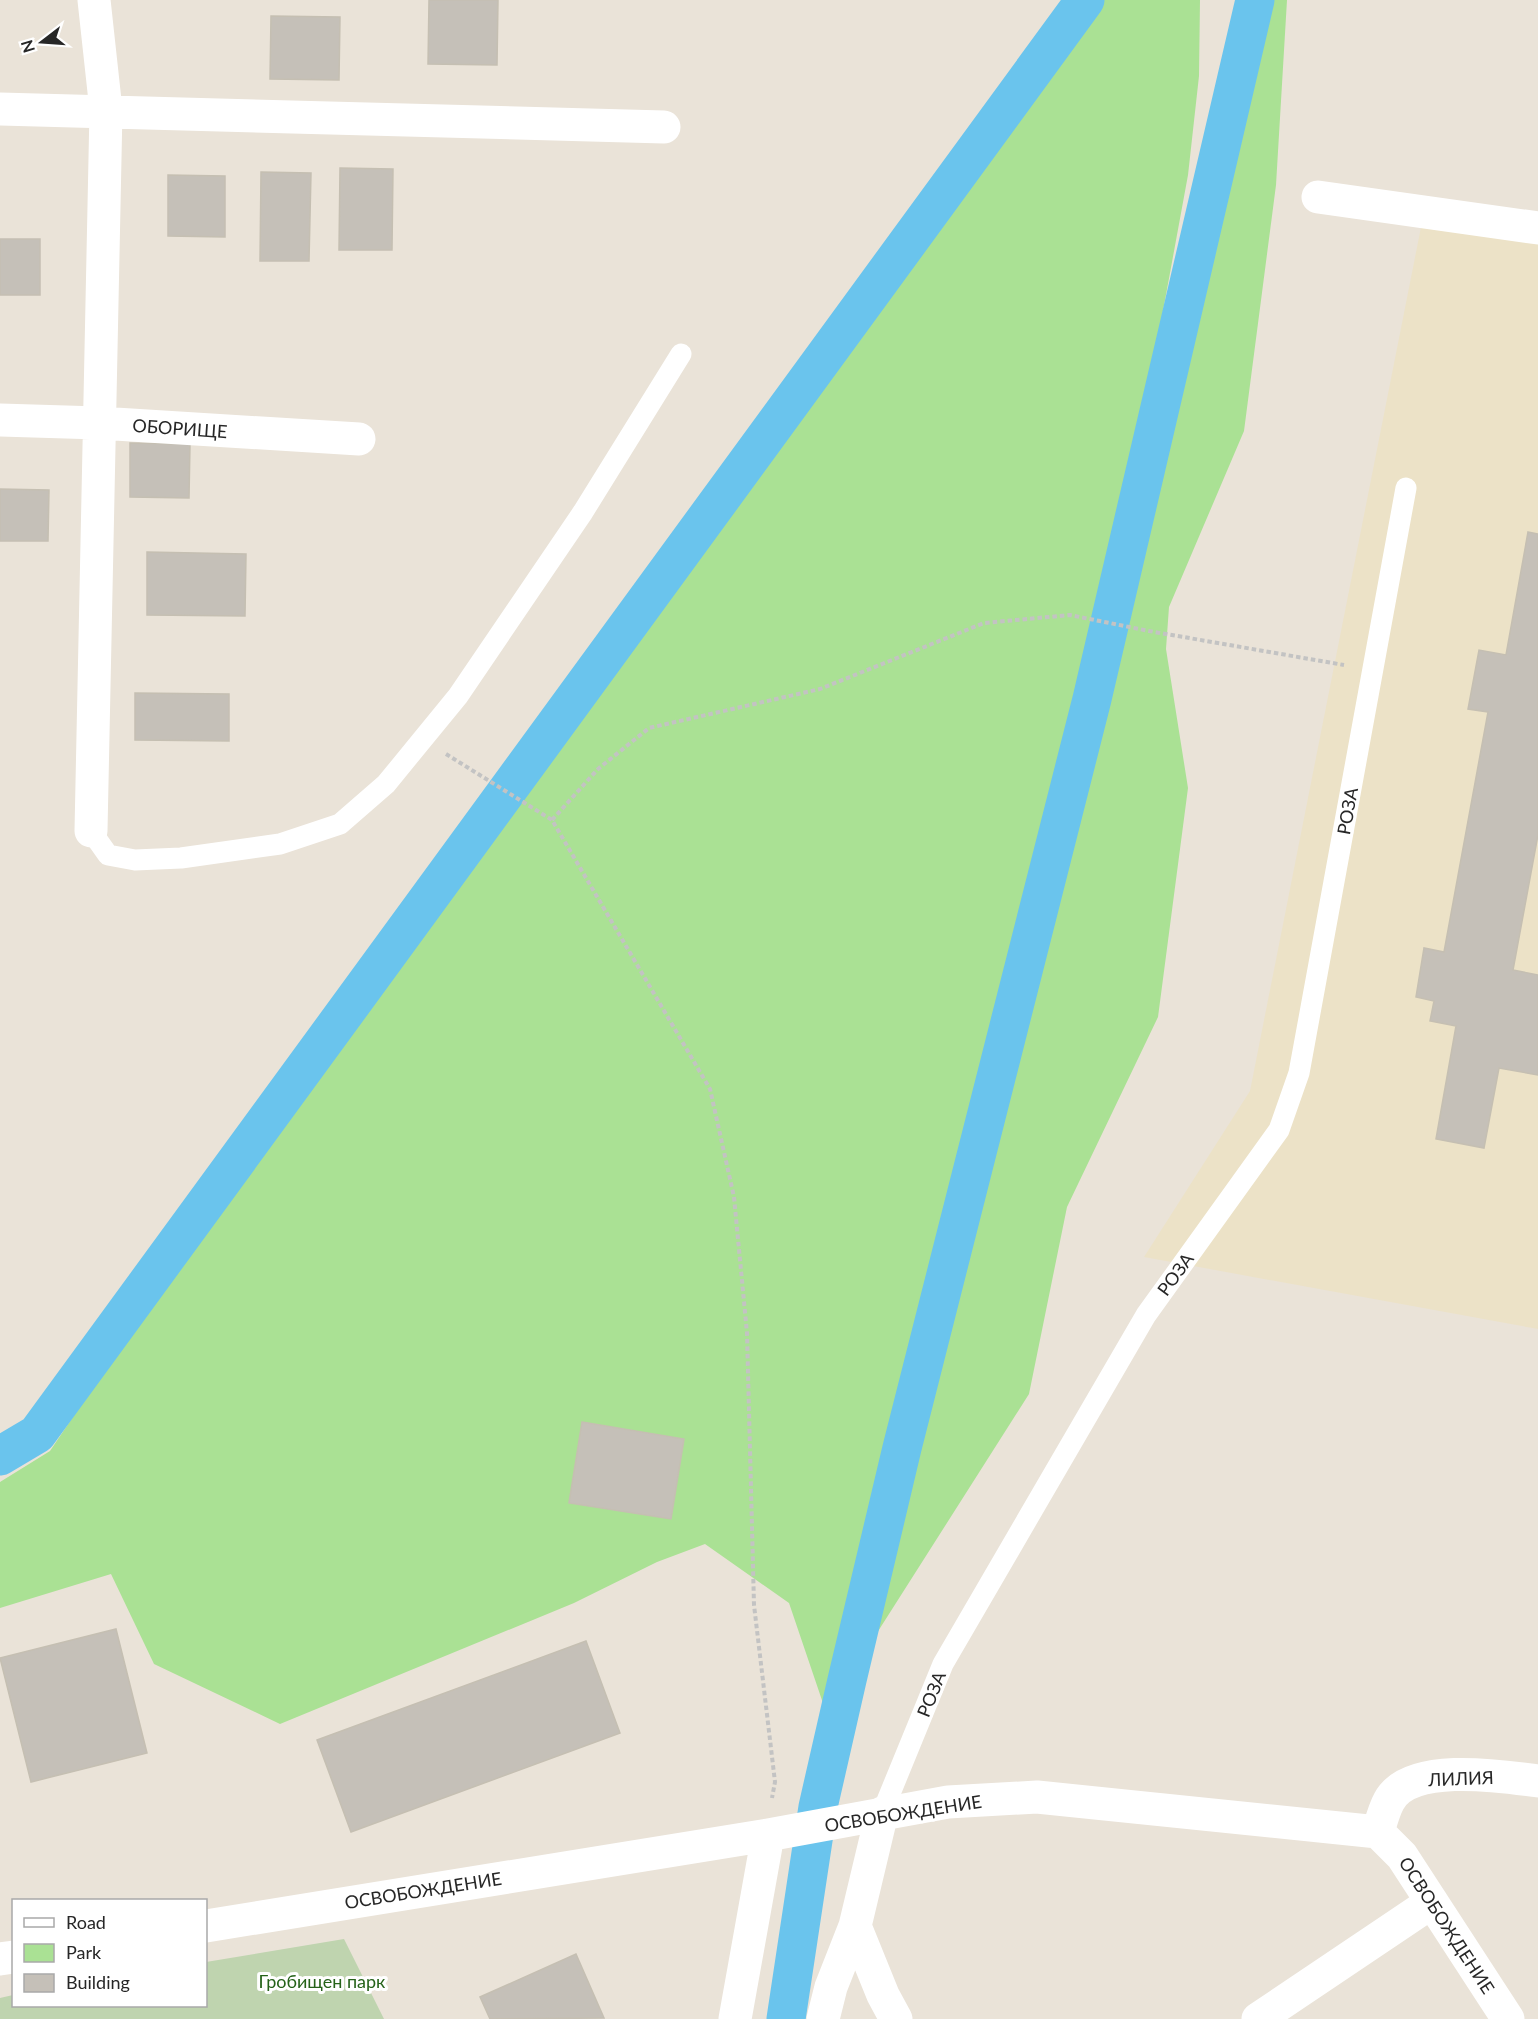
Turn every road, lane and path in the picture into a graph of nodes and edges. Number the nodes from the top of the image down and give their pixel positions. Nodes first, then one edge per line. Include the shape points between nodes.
1 (94, 0) edge
2 (0, 109) edge
3 (106, 110) junction
4 (664, 127) dead end
5 (1318, 196) dead end
6 (1538, 228) edge
7 (681, 354) dead end
8 (0, 420) edge
9 (99, 423) junction
10 (359, 439) dead end
11 (1406, 488) dead end
12 (1373, 670) junction
13 (423, 740) junction
14 (552, 820) junction
15 (90, 831) joint
16 (1538, 1781) edge
17 (882, 1813) junction
18 (1378, 1832) junction
19 (768, 1835) junction
20 (1432, 1902) junction
21 (207, 1926) edge
22 (855, 1926) junction
23 (735, 2019) edge
24 (823, 2019) edge
25 (896, 2019) edge
26 (1258, 2019) edge
27 (1508, 2019) edge

1 - 3 street
2 - 3 street
3 - 4 street
3 - 9 street
5 - 6 street
7 - 13 lane via 583,512 459,696
8 - 9 street, ОБОРИЩЕ
9 - 10 street, ОБОРИЩЕ
9 - 15 street
11 - 12 lane, РОЗА
12 - 14 path via 1070,615 984,623 820,689 649,728 598,769
12 - 17 lane, РОЗА via 1299,1073 1279,1130 1146,1315 943,1664
13 - 14 path
13 - 15 lane via 386,784 340,824 280,844 182,858 135,860 108,855
14 - 19 path via 710,1089 734,1197 747,1333 754,1605 775,1782
16 - 18 street, ЛИЛИЯ via 1440,1775 1410,1782 1389,1800
17 - 18 street, ОСВОБОЖДЕНИЕ via 948,1802 1037,1797
17 - 19 street, ОСВОБОЖДЕНИЕ
17 - 22 street, РОЗА
18 - 20 street, ОСВОБОЖДЕНИЕ via 1402,1856
19 - 21 street, ОСВОБОЖДЕНИЕ
19 - 23 street
20 - 26 street
20 - 27 street, ОСВОБОЖДЕНИЕ
22 - 24 street, РОЗА
22 - 25 street

